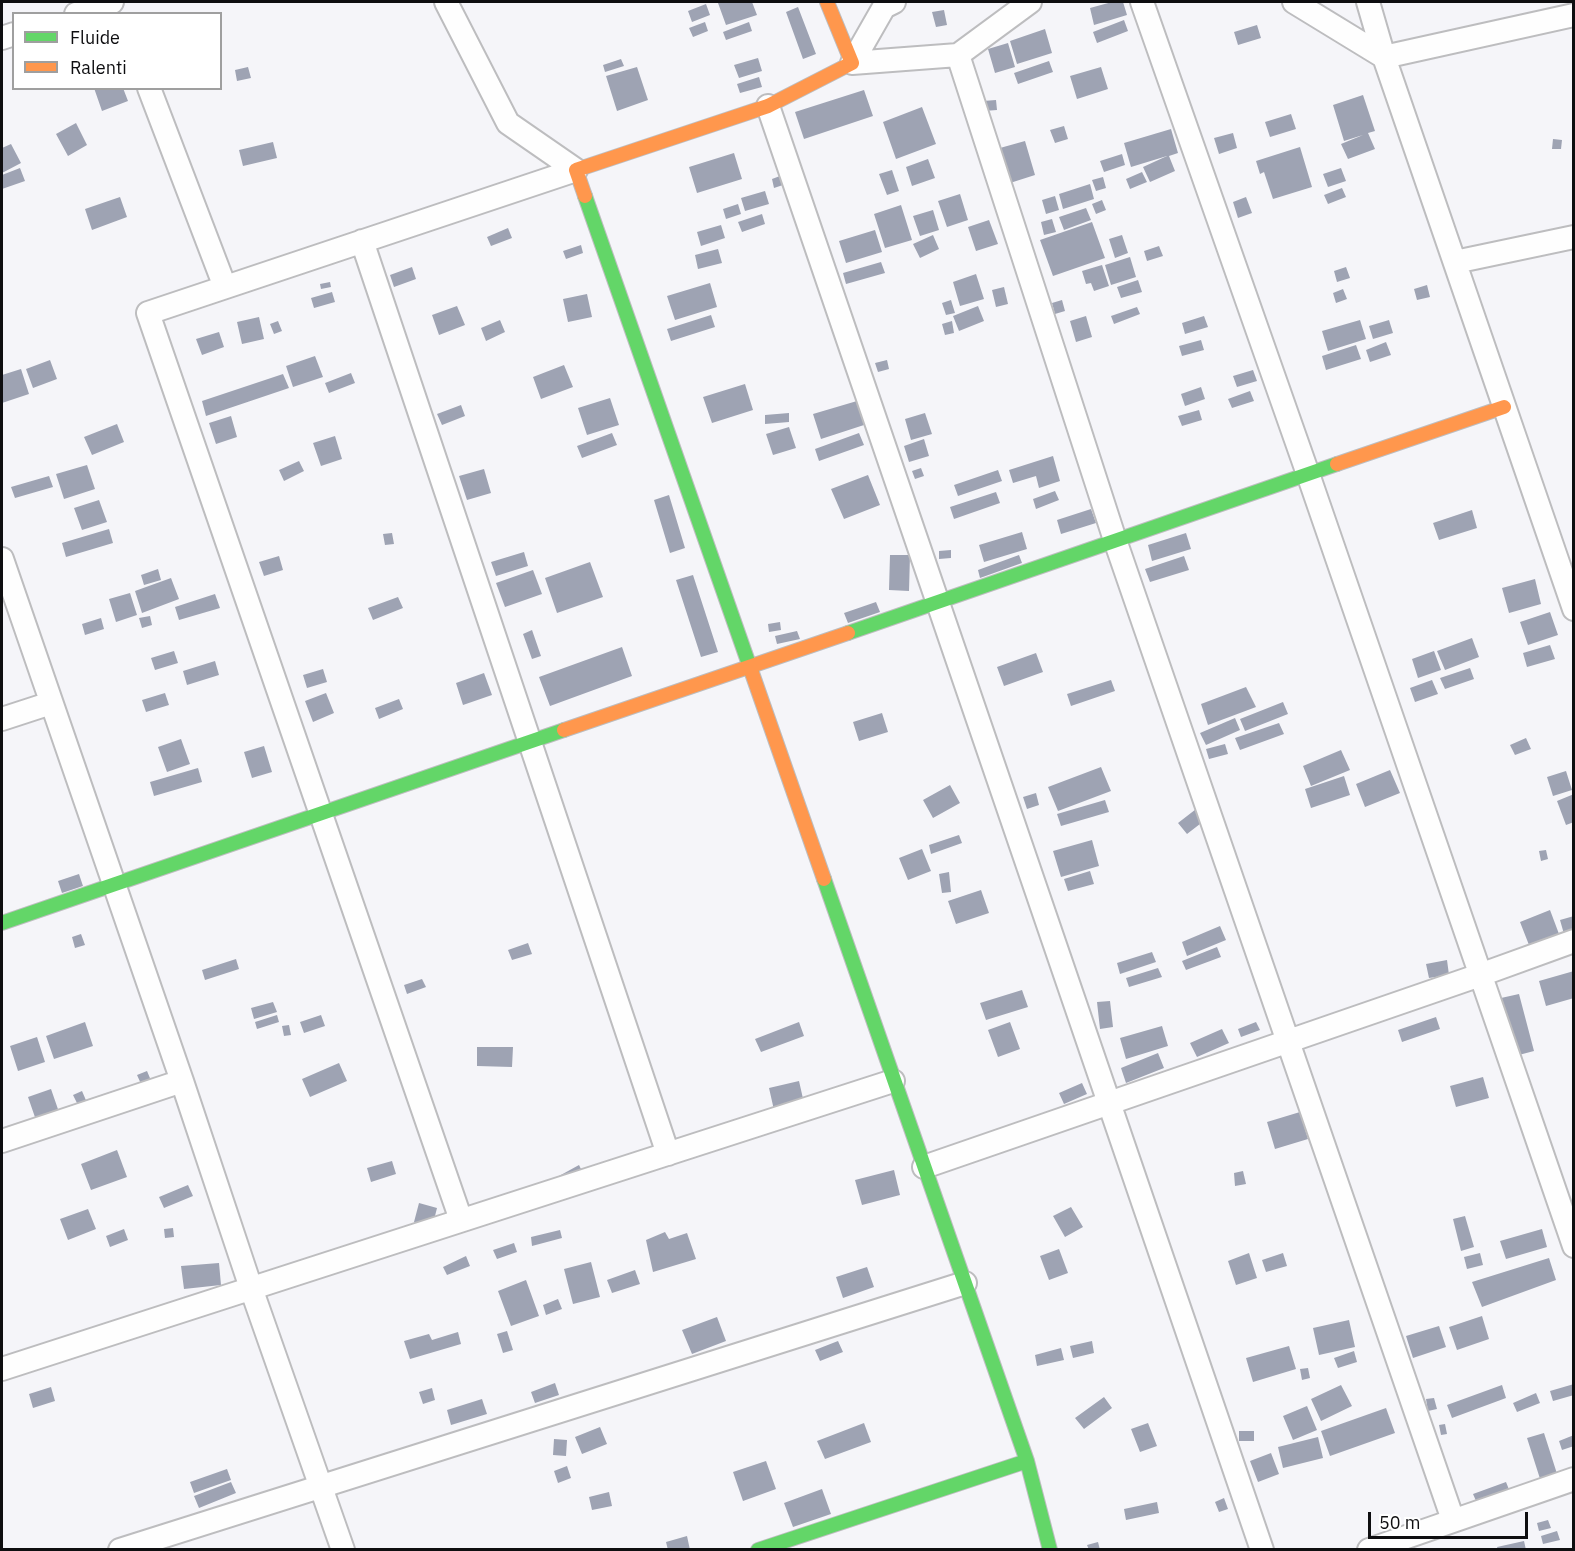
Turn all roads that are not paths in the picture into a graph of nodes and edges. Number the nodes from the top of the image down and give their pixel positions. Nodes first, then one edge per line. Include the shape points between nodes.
1 (114, 2) edge
2 (446, 2) edge
3 (827, 2) edge
4 (894, 2) edge
5 (1030, 2) edge
6 (1142, 2) edge
7 (1294, 2) edge
8 (1368, 2) edge
9 (82, 12) edge
10 (1574, 15) edge
11 (958, 55) junction
12 (1384, 57) junction
13 (852, 63) junction
14 (150, 90) edge
15 (768, 106) junction
16 (576, 170) junction
17 (1574, 237) edge
18 (362, 241) junction
19 (1455, 262) junction
20 (225, 287) junction
21 (1504, 407) junction
22 (1308, 474) junction
23 (1115, 540) junction
24 (2, 559) edge
25 (937, 602) junction
26 (1574, 609) edge
27 (750, 666) junction
28 (51, 703) junction
29 (2, 719) edge
30 (531, 741) junction
31 (321, 813) junction
32 (114, 884) junction
33 (2, 923) edge
34 (1574, 941) edge
35 (1480, 975) junction
36 (1287, 1042) junction
37 (182, 1082) junction
38 (893, 1082) junction
39 (1108, 1103) junction
40 (2, 1141) edge
41 (668, 1154) junction
42 (924, 1167) junction
43 (461, 1220) junction
44 (1574, 1246) edge
45 (965, 1283) junction
46 (251, 1288) junction
47 (2, 1369) edge
48 (1027, 1461) junction
49 (1574, 1479) edge
50 (321, 1486) junction
51 (1453, 1520) junction
52 (1381, 1548) edge
53 (120, 1550) edge
54 (343, 1550) edge
55 (758, 1550) edge
56 (1050, 1550) edge
57 (1262, 1550) edge

1 - 9 street
2 - 16 street via 508,123
3 - 13 street
4 - 13 street via 884,7
5 - 11 street
6 - 22 street
7 - 12 street
8 - 12 street
10 - 12 street
11 - 13 street
11 - 23 street
12 - 19 street
13 - 15 street
14 - 20 street
15 - 16 street
15 - 25 street
16 - 18 street
16 - 27 street
17 - 19 street
18 - 20 street
18 - 30 street
19 - 21 street
20 - 31 street via 148,313
21 - 22 street
21 - 26 street
22 - 23 street
22 - 35 street
23 - 25 street
23 - 36 street
24 - 28 street
25 - 27 street
25 - 39 street
27 - 30 street
27 - 38 street
28 - 29 street
28 - 32 street
30 - 31 street
30 - 41 street
31 - 32 street
31 - 43 street
32 - 33 street
32 - 37 street
34 - 35 street
35 - 36 street
35 - 44 street
36 - 39 street
36 - 51 street
37 - 40 street
37 - 46 street
38 - 41 street
38 - 42 street
39 - 42 street
39 - 57 street
41 - 43 street
42 - 45 street
43 - 46 street
45 - 48 street
45 - 50 street
46 - 47 street
46 - 50 street
48 - 55 street
48 - 56 street
49 - 51 street
50 - 53 street
50 - 54 street
51 - 52 street

